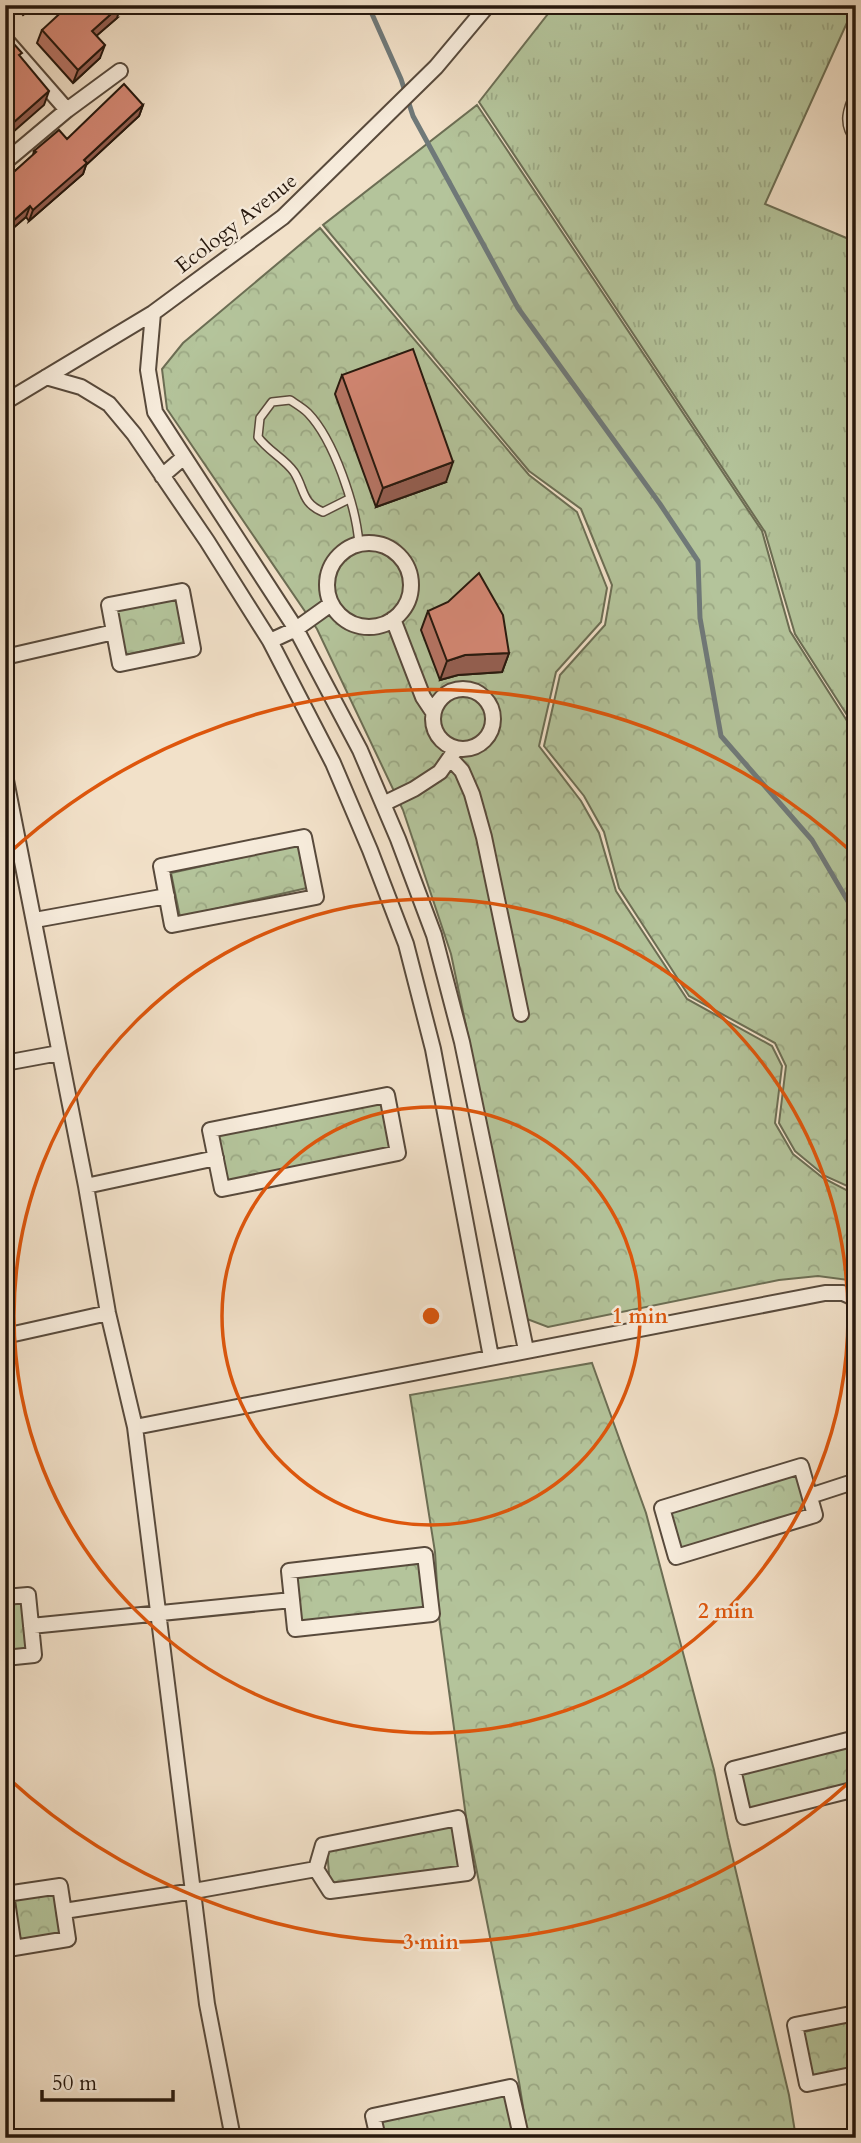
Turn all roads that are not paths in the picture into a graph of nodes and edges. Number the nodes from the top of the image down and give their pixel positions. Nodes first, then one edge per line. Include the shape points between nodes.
1 (488, 5) edge
2 (5, 39) edge
3 (120, 71) dead end
4 (856, 89) edge
5 (67, 110) junction
6 (856, 142) edge
7 (5, 162) edge
8 (153, 313) junction
9 (46, 377) junction
10 (5, 402) edge
11 (184, 457) junction
12 (162, 476) junction
13 (349, 499) junction
14 (230, 527) junction
15 (207, 541) junction
16 (359, 544) junction
17 (331, 604) junction
18 (393, 619) junction
19 (296, 629) junction
20 (114, 632) junction
21 (270, 641) junction
22 (5, 657) edge
23 (433, 712) junction
24 (453, 753) junction
25 (5, 775) edge
26 (7, 791) edge
27 (383, 804) junction
28 (167, 896) junction
29 (35, 920) junction
30 (521, 1014) dead end
31 (59, 1053) junction
32 (5, 1063) edge
33 (216, 1158) junction
34 (86, 1186) junction
35 (856, 1298) edge
36 (108, 1313) junction
37 (5, 1336) edge
38 (526, 1350) junction
39 (491, 1357) junction
40 (135, 1427) junction
41 (856, 1481) edge
42 (810, 1496) junction
43 (5, 1597) edge
44 (292, 1600) junction
45 (159, 1613) junction
46 (31, 1626) junction
47 (5, 1658) edge
48 (856, 1738) edge
49 (856, 1788) edge
50 (316, 1869) junction
51 (194, 1891) junction
52 (64, 1911) junction
53 (856, 2013) edge
54 (856, 2074) edge
55 (233, 2138) edge
56 (378, 2138) edge
57 (514, 2138) edge

1 - 8 street, Ecology Avenue via 436,67 283,217
2 - 5 street
3 - 5 street
4 - 6 lane via 846,113
5 - 7 street
8 - 9 street, Ecology Avenue
8 - 11 street via 148,370 155,412
9 - 10 street, Ecology Avenue
9 - 12 street via 81,387 110,404
11 - 12 street
11 - 14 street
12 - 15 street
13 - 13 lane via 340,468 308,413 290,400 272,402 260,418 258,437 295,473 304,497 323,512
13 - 16 lane
14 - 15 street
14 - 19 street
15 - 21 street
16 - 17 street via 347,549 331,568 327,579
16 - 18 street via 385,546 405,562 411,587 402,611
17 - 18 street via 338,614 359,626 382,625
17 - 19 street
18 - 23 street
19 - 21 street
19 - 27 street
20 - 20 street via 109,606 181,591 193,649 120,664
20 - 22 street
21 - 39 street via 333,763 406,944 433,1049
23 - 24 street via 436,733
23 - 24 street via 443,696 461,689 470,689 491,707 494,716 489,735 472,748
24 - 27 street via 440,772
24 - 30 street via 481,827
25 - 26 street
26 - 29 street
27 - 38 street via 434,935 462,1042
28 - 28 street via 161,866 304,837 316,897 172,925
28 - 29 street
29 - 31 street
31 - 32 street
31 - 34 street
33 - 33 street via 210,1130 387,1095 398,1153 222,1189
33 - 34 street
34 - 36 street
35 - 38 street via 825,1293
36 - 37 street
36 - 40 street
38 - 39 street
39 - 40 street
40 - 45 street
41 - 42 street
42 - 42 street via 801,1466 662,1508 676,1557 815,1515
43 - 46 street via 28,1595
44 - 44 street via 289,1571 425,1555 432,1614 295,1629
44 - 45 street
45 - 46 street
45 - 51 street
46 - 47 street via 34,1655
48 - 49 street via 733,1769 744,1817
50 - 50 street via 323,1845 457,1818 467,1873 330,1891
50 - 51 street
51 - 52 street
51 - 55 street via 207,2004
52 - 52 street via 60,1886 6,1894 14,1948 68,1939
53 - 54 street via 796,2025 807,2084
56 - 57 street via 373,2116 510,2087 521,2136

